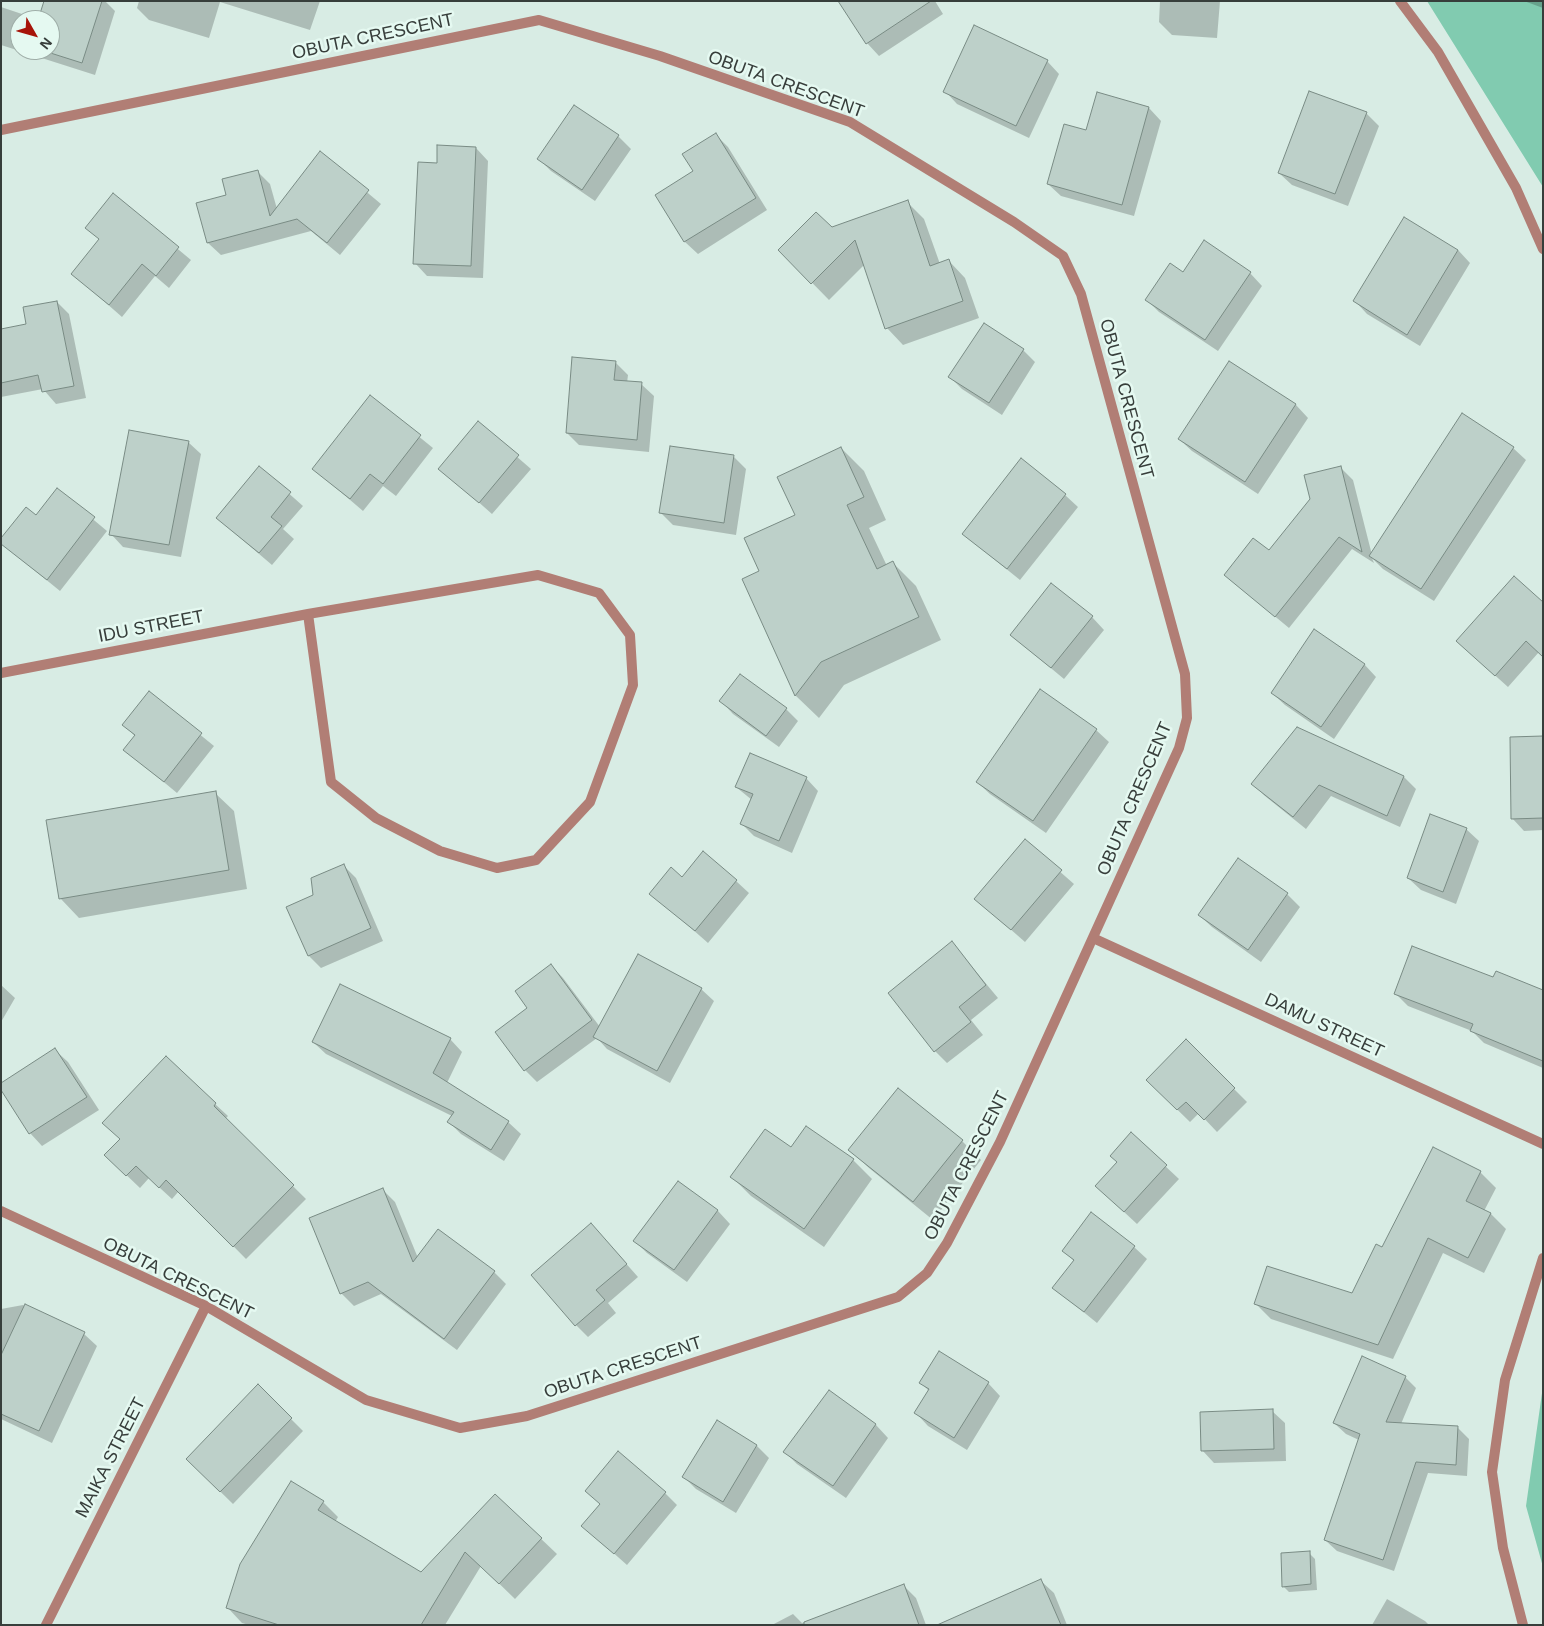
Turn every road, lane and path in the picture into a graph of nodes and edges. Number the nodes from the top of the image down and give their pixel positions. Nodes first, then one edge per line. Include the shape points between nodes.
1 (1400, 1) edge
2 (1, 130) edge
3 (1543, 248) edge
4 (308, 614) junction
5 (1, 672) edge
6 (1093, 938) junction
7 (1543, 1144) edge
8 (1, 1211) edge
9 (1543, 1258) edge
10 (206, 1306) junction
11 (46, 1625) edge
12 (1523, 1625) edge

1 - 3 street via 1448,69 1516,188
2 - 6 street, OBUTA CRESCENT via 539,20 660,56 850,122 1014,222 1062,256 1081,294 1179,655 1184,674 1187,718 1179,748
4 - 4 street, IDU STREET via 332,782 376,818 440,852 498,868 536,860 590,802 633,685 630,636 599,593 538,575
4 - 5 street, IDU STREET
6 - 7 street, DAMU STREET
6 - 10 street, OBUTA CRESCENT via 1000,1142 947,1243 927,1274 898,1296 527,1416 460,1428 366,1400
8 - 10 street, OBUTA CRESCENT
9 - 12 street via 1505,1380 1492,1472 1503,1548
10 - 11 street, MAIKA STREET

